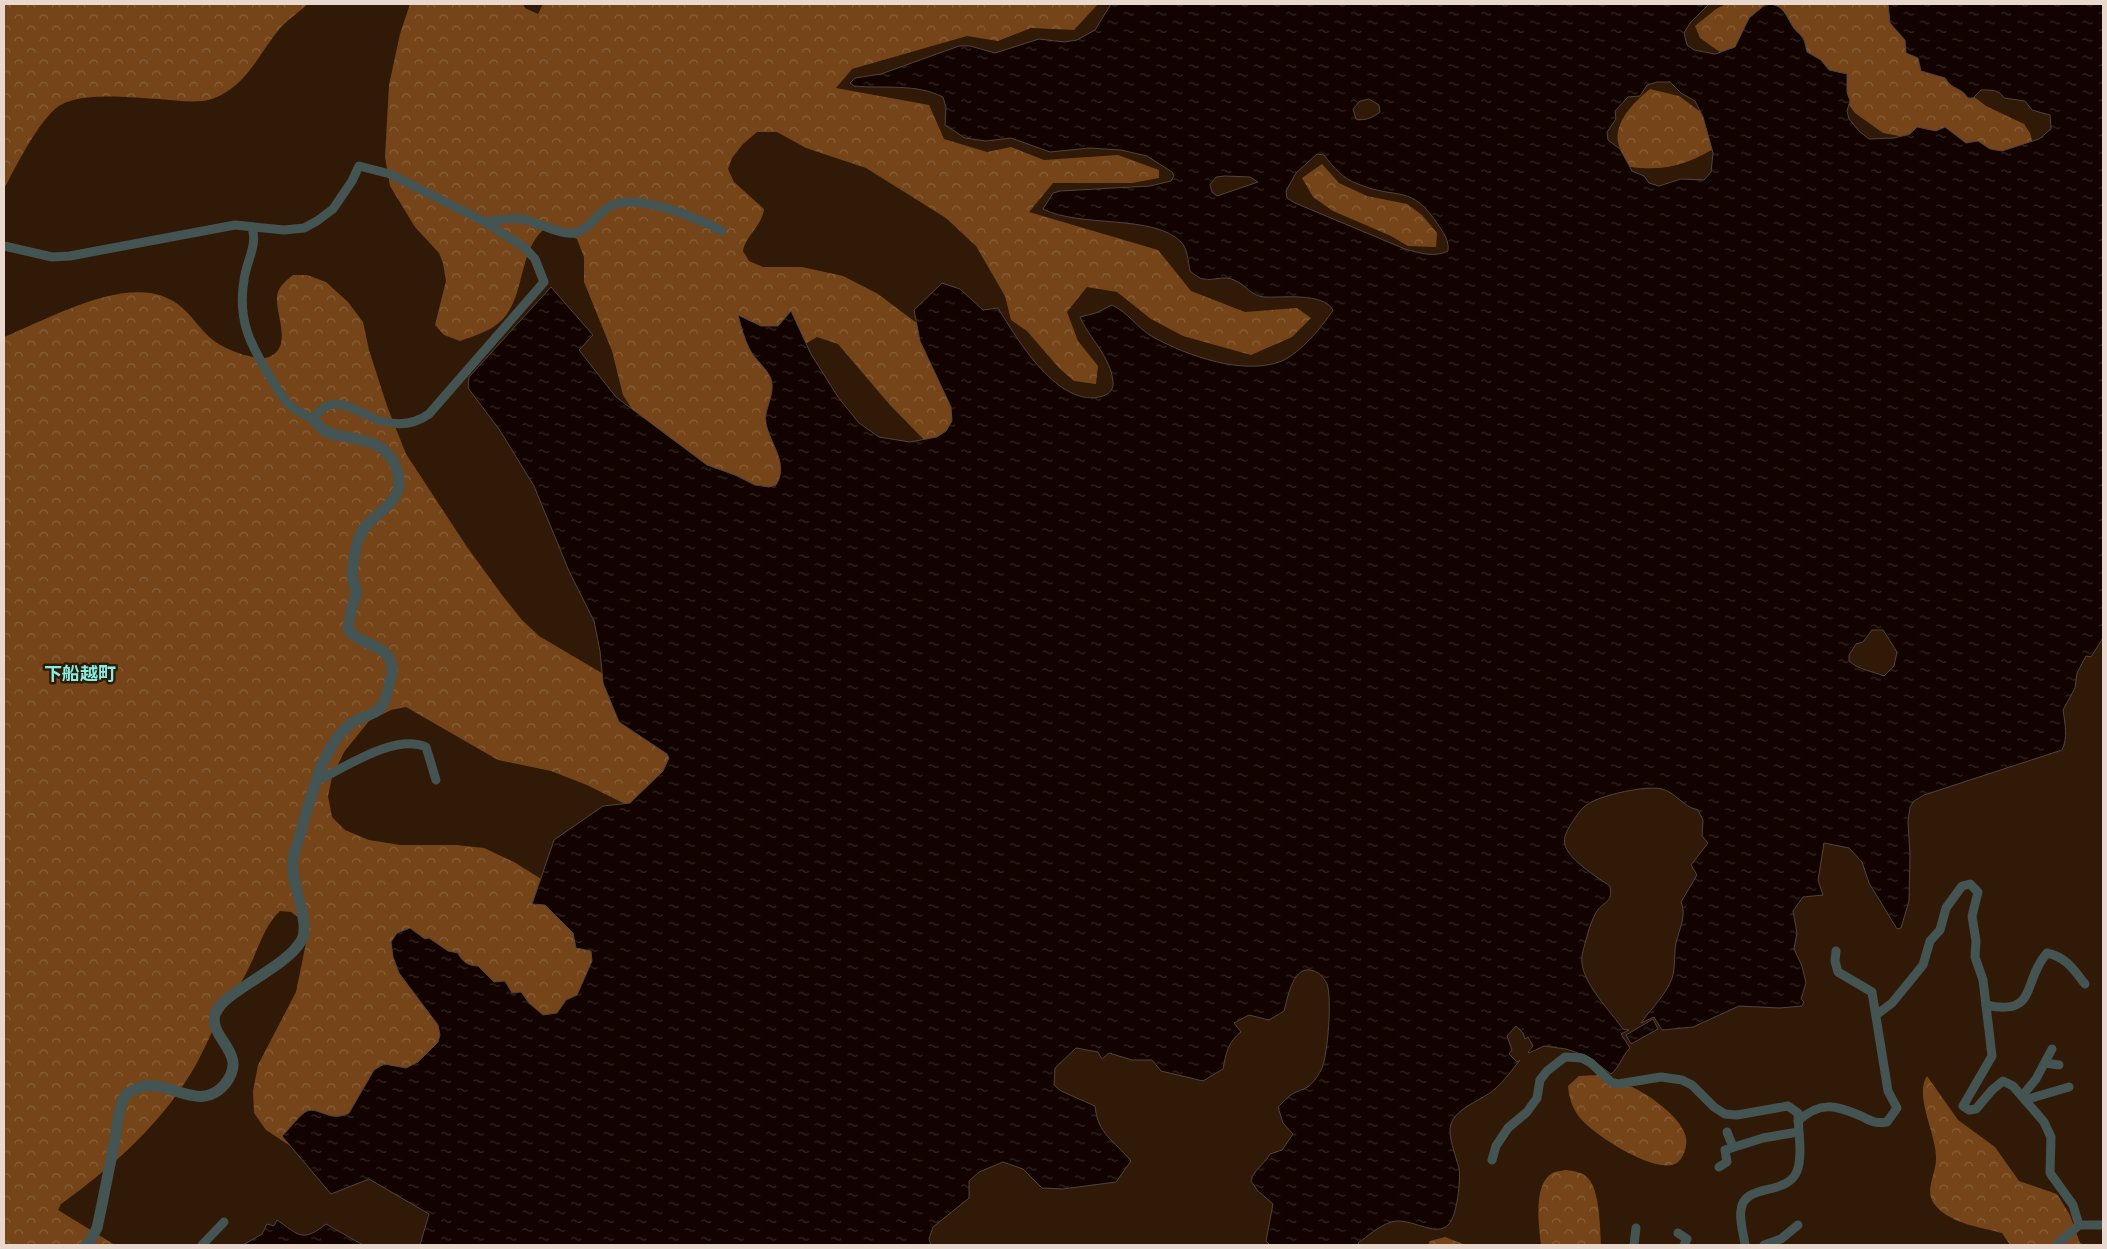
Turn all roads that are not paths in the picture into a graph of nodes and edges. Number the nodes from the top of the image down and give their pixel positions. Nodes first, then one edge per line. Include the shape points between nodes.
1 (485, 222) junction
2 (252, 228) junction
3 (722, 231) dead end
4 (4, 246) edge
5 (313, 419) junction
6 (436, 780) dead end
7 (316, 781) junction
8 (1836, 951) dead end
9 (2084, 984) dead end
10 (1986, 1005) junction
11 (1876, 1015) junction
12 (2052, 1049) dead end
13 (2045, 1063) junction
14 (2059, 1065) dead end
15 (2069, 1087) dead end
16 (2024, 1098) junction
17 (1798, 1120) junction
18 (1727, 1132) dead end
19 (1798, 1132) junction
20 (1733, 1147) junction
21 (1492, 1160) dead end
22 (1719, 1167) dead end
23 (224, 1222) dead end
24 (1798, 1225) dead end
25 (2079, 1225) junction
26 (2103, 1225) edge
27 (1636, 1228) dead end
28 (1678, 1233) dead end
29 (86, 1245) edge
30 (202, 1245) edge
31 (1634, 1245) edge
32 (1684, 1245) edge
33 (1745, 1245) edge
34 (1764, 1245) edge
35 (2056, 1245) edge

1 - 2 street via 390,174 359,166 333,208 317,221 304,228
1 - 3 street via 522,219 573,233 587,227 606,208 630,201 680,212
1 - 5 street via 525,248 535,259 544,282 429,414 411,423 394,424 338,403 319,409
2 - 4 street via 235,225 70,256 52,256
2 - 5 street via 256,237 241,301 244,326 256,354 282,396 289,405
5 - 7 street via 326,432 372,441 388,454 398,470 399,486 389,507 366,525 359,537 351,579 357,591 348,629 353,637 385,650 390,657 392,670 387,699 378,711 351,723 335,738
6 - 7 street via 426,747 416,743 374,752
7 - 29 street via 292,862 295,891 305,926 301,941 280,963 220,1006 215,1014 214,1028 232,1055 232,1068 225,1084 210,1096 184,1095 159,1085 142,1086 127,1094 118,1117 96,1228
8 - 11 street via 1838,972 1872,992
9 - 10 street via 2072,966 2057,955 2047,953 2024,1000 2015,1007
10 - 11 street via 1972,916 1978,892 1970,884 1962,886 1946,908 1940,930 1930,941 1922,966 1892,1003
10 - 16 street via 1992,1056 1964,1106 1969,1110 1976,1109 2003,1081
11 - 17 street via 1888,1091 1897,1108 1894,1114 1887,1122 1878,1124 1838,1107 1822,1106
12 - 13 street
13 - 14 street
13 - 16 street
15 - 16 street
16 - 25 street via 2044,1122 2050,1137 2050,1173 2073,1204
17 - 19 street
17 - 21 street via 1798,1113 1788,1106 1737,1115 1725,1114 1682,1080 1661,1077 1618,1084 1582,1058 1565,1057 1540,1080 1537,1098 1527,1112 1508,1128 1496,1146
18 - 20 street
19 - 20 street
19 - 33 street via 1799,1164 1796,1174 1786,1185 1750,1194 1743,1200 1740,1212
20 - 22 street via 1725,1150 1726,1162
23 - 30 street
24 - 34 street via 1780,1239
25 - 26 street
25 - 35 street
27 - 31 street
28 - 32 street via 1687,1239

